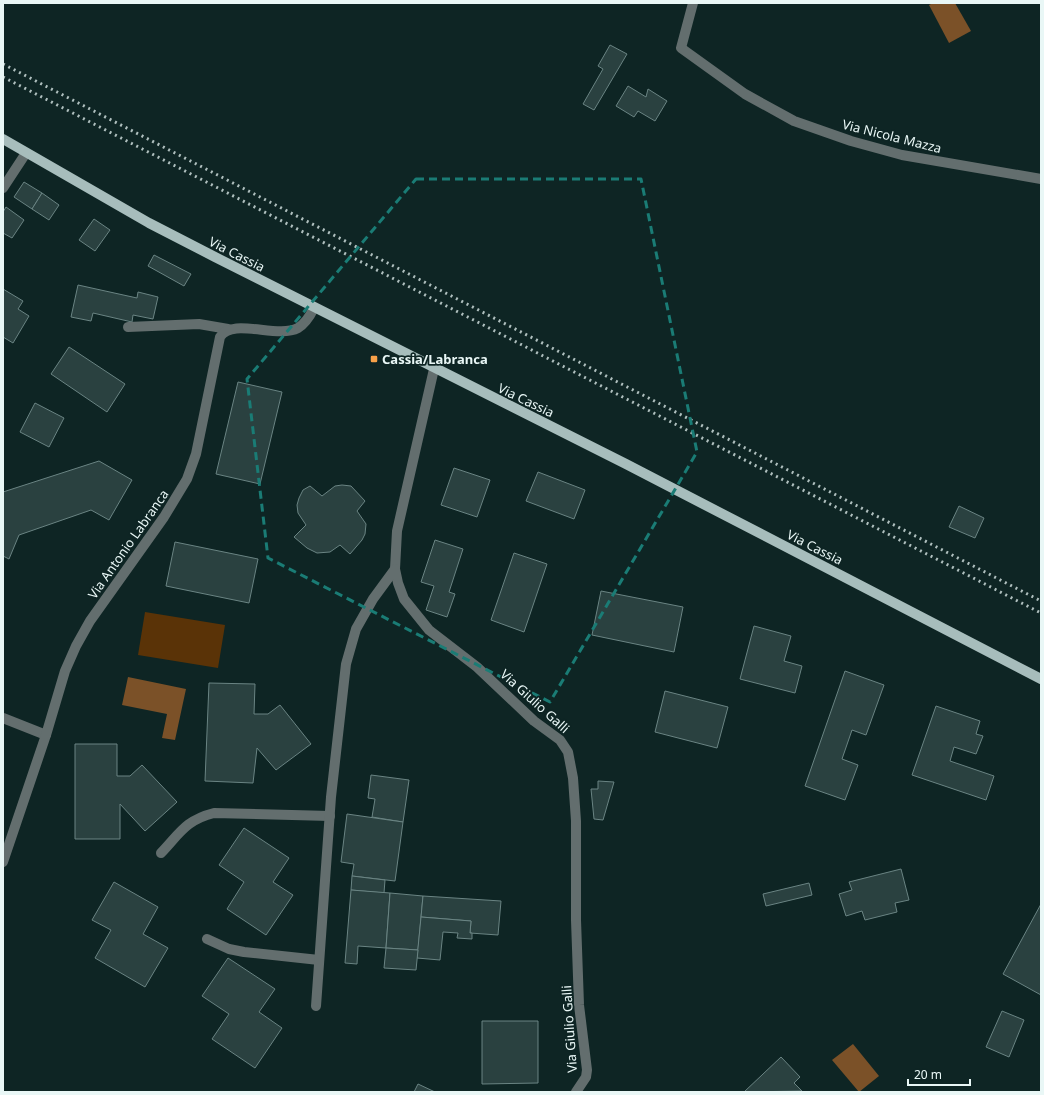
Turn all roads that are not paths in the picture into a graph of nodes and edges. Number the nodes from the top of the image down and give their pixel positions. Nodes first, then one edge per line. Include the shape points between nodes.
1 (693, 3) edge
2 (3, 139) edge
3 (26, 153) junction
4 (1041, 180) edge
5 (3, 188) edge
6 (314, 308) junction
7 (128, 327) dead end
8 (228, 329) junction
9 (434, 369) junction
10 (395, 569) junction
11 (1041, 679) edge
12 (3, 718) edge
13 (46, 735) junction
14 (330, 816) junction
15 (161, 853) dead end
16 (3, 862) edge
17 (207, 939) dead end
18 (319, 960) junction
19 (316, 1006) dead end
20 (581, 1090) edge

1 - 4 street, Via Nicola Mazza via 681,48 745,94 794,122 851,141 902,154
2 - 3 main road, Via Cassia
3 - 5 street
3 - 6 main road, Via Cassia via 149,223
6 - 8 street via 305,322 290,331
6 - 9 main road, Via Cassia
7 - 8 street via 199,324
8 - 13 street, Via Antonio Labranca via 220,337 196,454 187,479 164,517 90,621 76,646 65,671
9 - 10 street, Via Giulio Galli via 398,531
9 - 11 main road, Via Cassia via 626,464
10 - 14 street via 373,599 356,629 346,664
10 - 20 street, Via Giulio Galli via 404,600 430,630 477,667 534,721 560,740 568,752 576,821 579,1005 587,1070
12 - 13 street
13 - 16 street, Via Antonio Labranca
14 - 15 street via 214,813 188,823
14 - 18 street
17 - 18 street via 229,949 244,952
18 - 19 street

